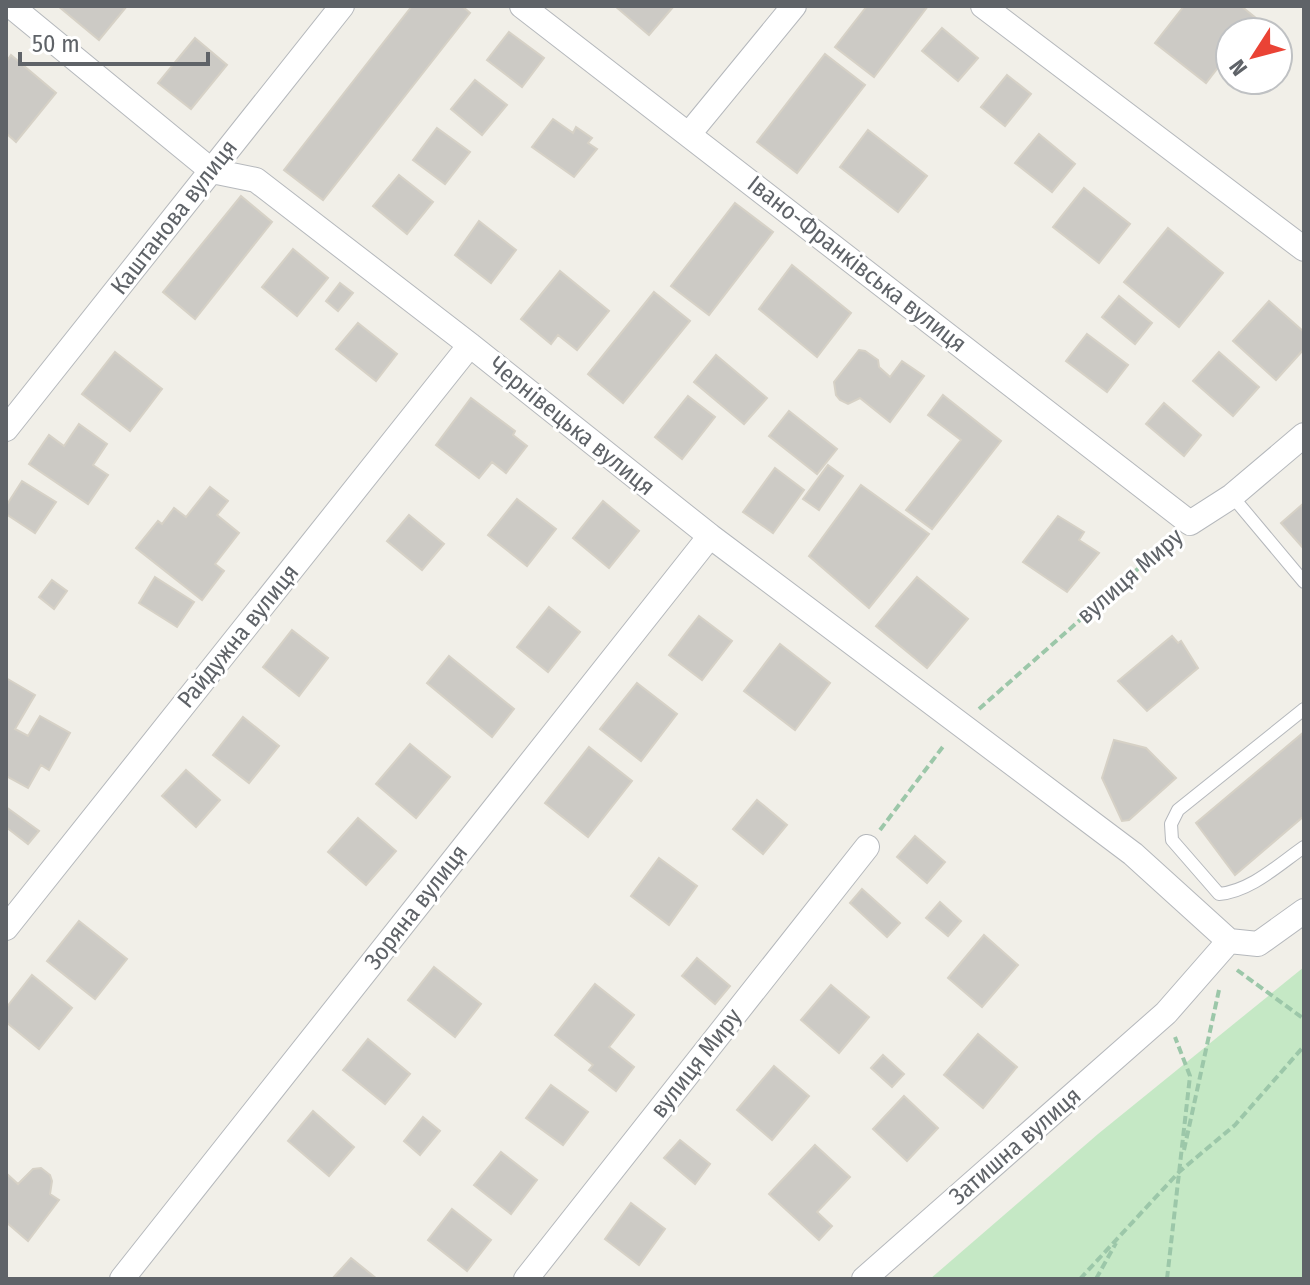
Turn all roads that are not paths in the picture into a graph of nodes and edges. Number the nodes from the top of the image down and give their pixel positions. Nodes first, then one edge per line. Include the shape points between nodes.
1 (11, 6) edge
2 (342, 6) edge
3 (522, 6) edge
4 (794, 6) edge
5 (983, 6) edge
6 (689, 134) junction
7 (212, 171) junction
8 (1304, 249) edge
9 (470, 345) junction
10 (6, 429) edge
11 (1304, 435) edge
12 (1232, 496) junction
13 (1190, 523) joint
14 (710, 536) junction
15 (1304, 582) edge
16 (1304, 709) edge
17 (867, 847) road end
18 (1304, 847) edge
19 (1304, 911) edge
20 (6, 928) edge
21 (1227, 951) junction
22 (122, 1279) edge
23 (526, 1279) edge
24 (864, 1279) edge

1 - 7 street, Чернівецька вулиця
2 - 7 street, Каштанова вулиця
3 - 6 street, Івано-Франківська вулиця
4 - 6 street
5 - 8 street
6 - 13 street, Івано-Франківська вулиця
7 - 9 street, Чернівецька вулиця via 256,180
7 - 10 street, Каштанова вулиця
9 - 14 street, Чернівецька вулиця
9 - 20 street, Райдужна вулиця
11 - 12 street, вулиця Миру
12 - 13 street, вулиця Миру
12 - 15 lane
14 - 21 street, Чернівецька вулиця via 1133,854
14 - 22 street, Зоряна вулиця
16 - 18 lane via 1178,810 1171,824 1172,840 1219,894 1252,883
17 - 23 street, вулиця Миру
19 - 21 street via 1258,944
21 - 24 street, Затишна вулиця via 1166,1013

